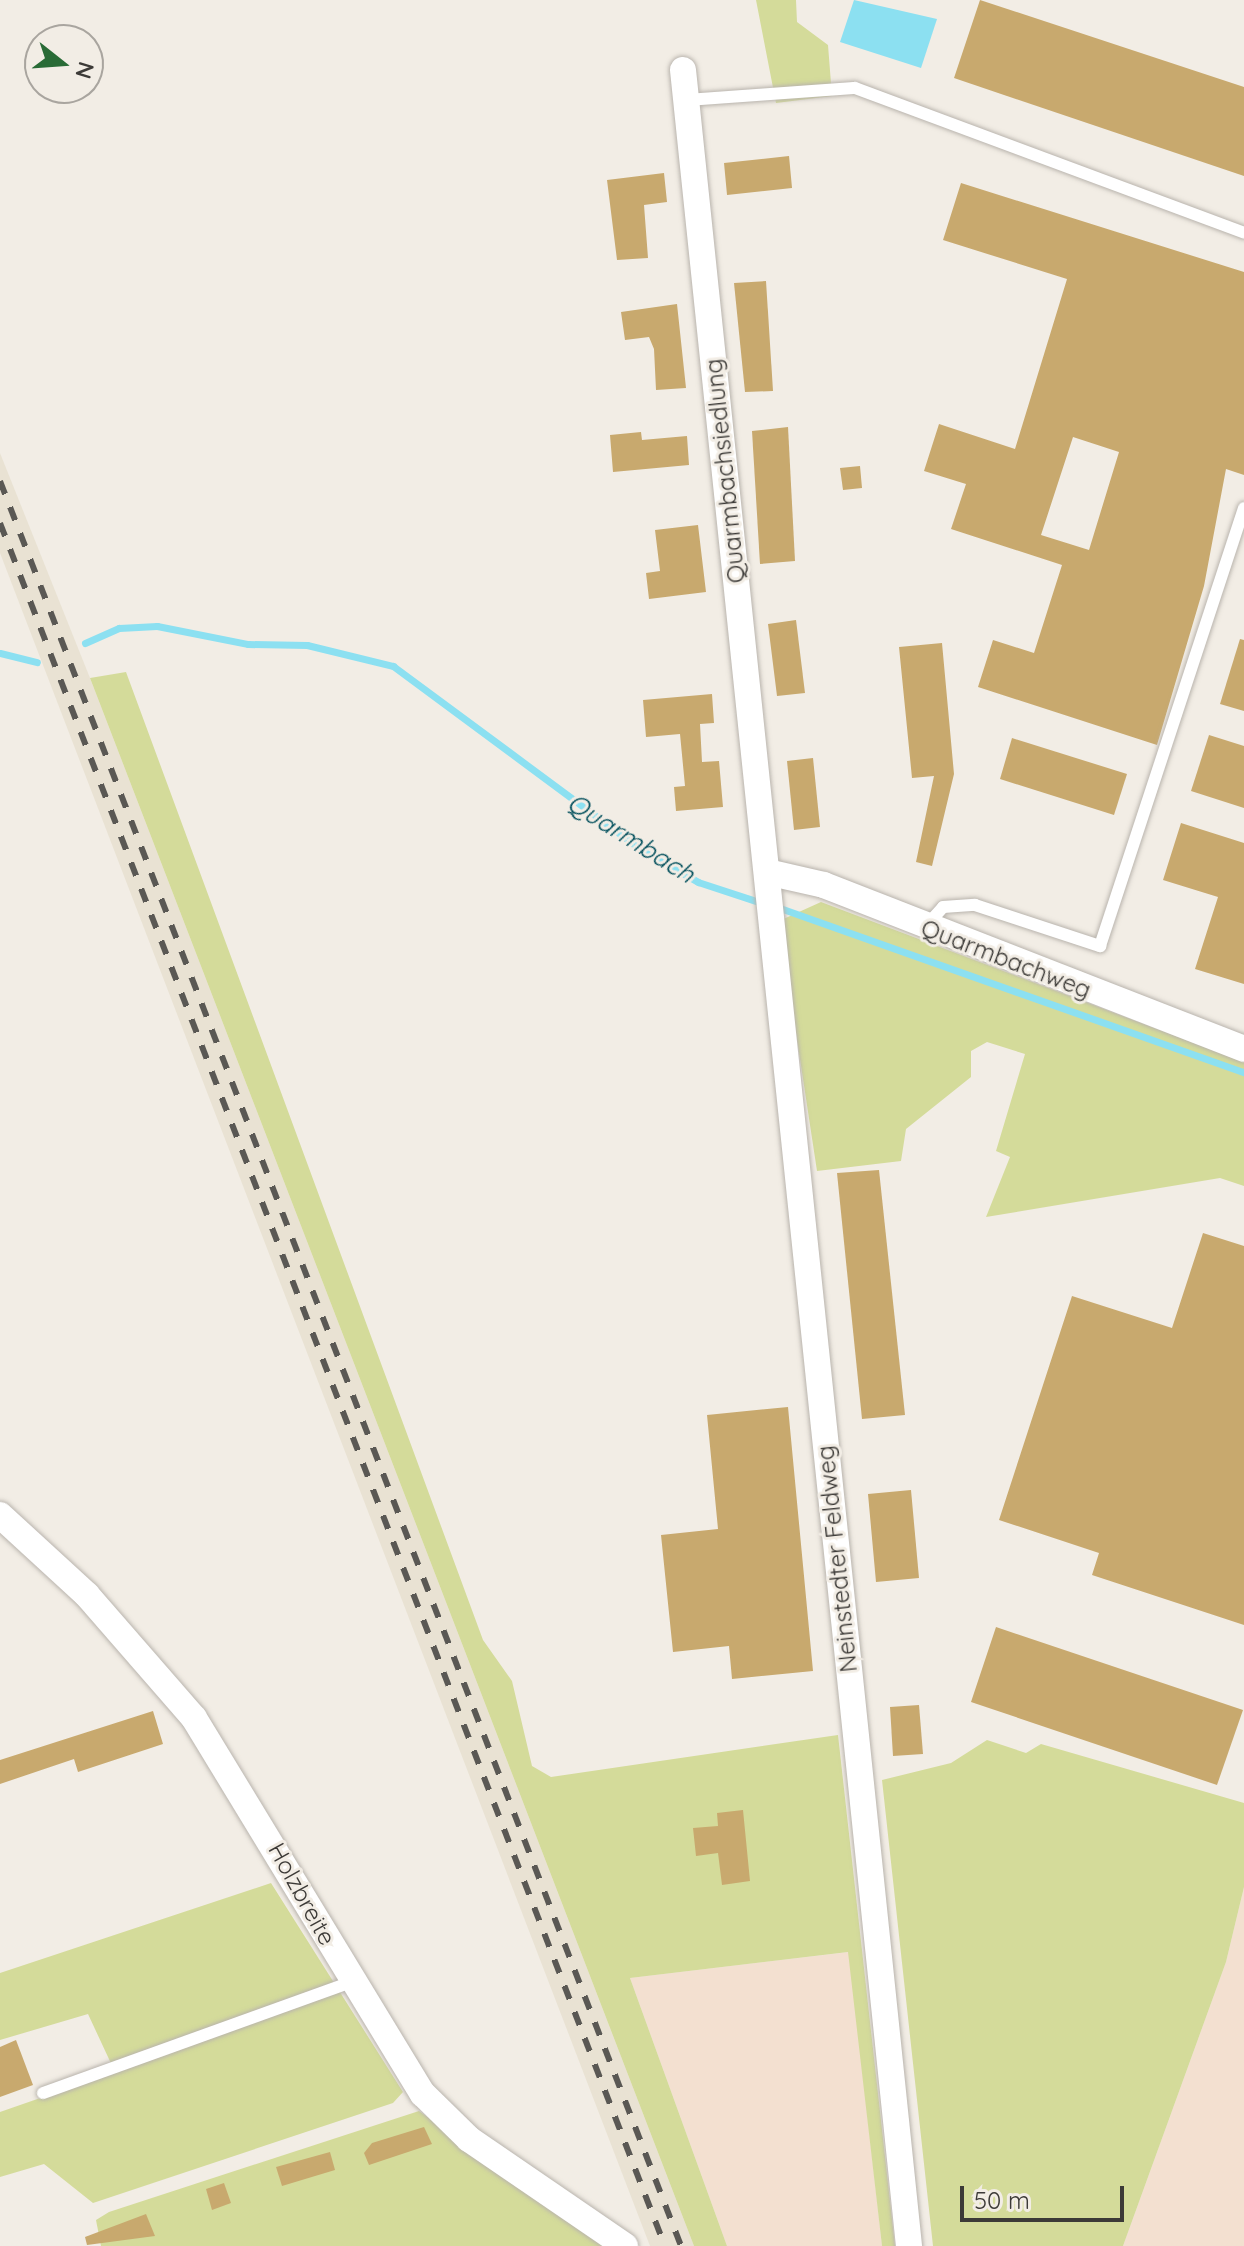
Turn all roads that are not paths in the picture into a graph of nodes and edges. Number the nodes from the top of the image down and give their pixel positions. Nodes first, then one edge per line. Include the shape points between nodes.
1 (683, 70) dead end
2 (686, 100) junction
3 (1244, 233) edge
4 (1244, 508) edge
5 (769, 893) junction
6 (924, 929) junction
7 (1244, 1049) edge
8 (0, 1515) edge
9 (352, 1982) junction
10 (43, 2093) dead end
11 (625, 2246) edge
12 (909, 2246) edge

1 - 2 street, Quarmbachsiedlung
2 - 3 lane via 855,88
2 - 5 street, Quarmbachsiedlung
4 - 6 lane via 1100,946 975,905 943,907
5 - 6 street, Quarmbachweg via 824,885
5 - 12 street, Neinstedter Feldweg
6 - 7 street, Quarmbachweg
8 - 9 street, Holzbreite via 87,1595 194,1718
9 - 10 lane
9 - 11 street, Holzbreite via 423,2094 469,2139

